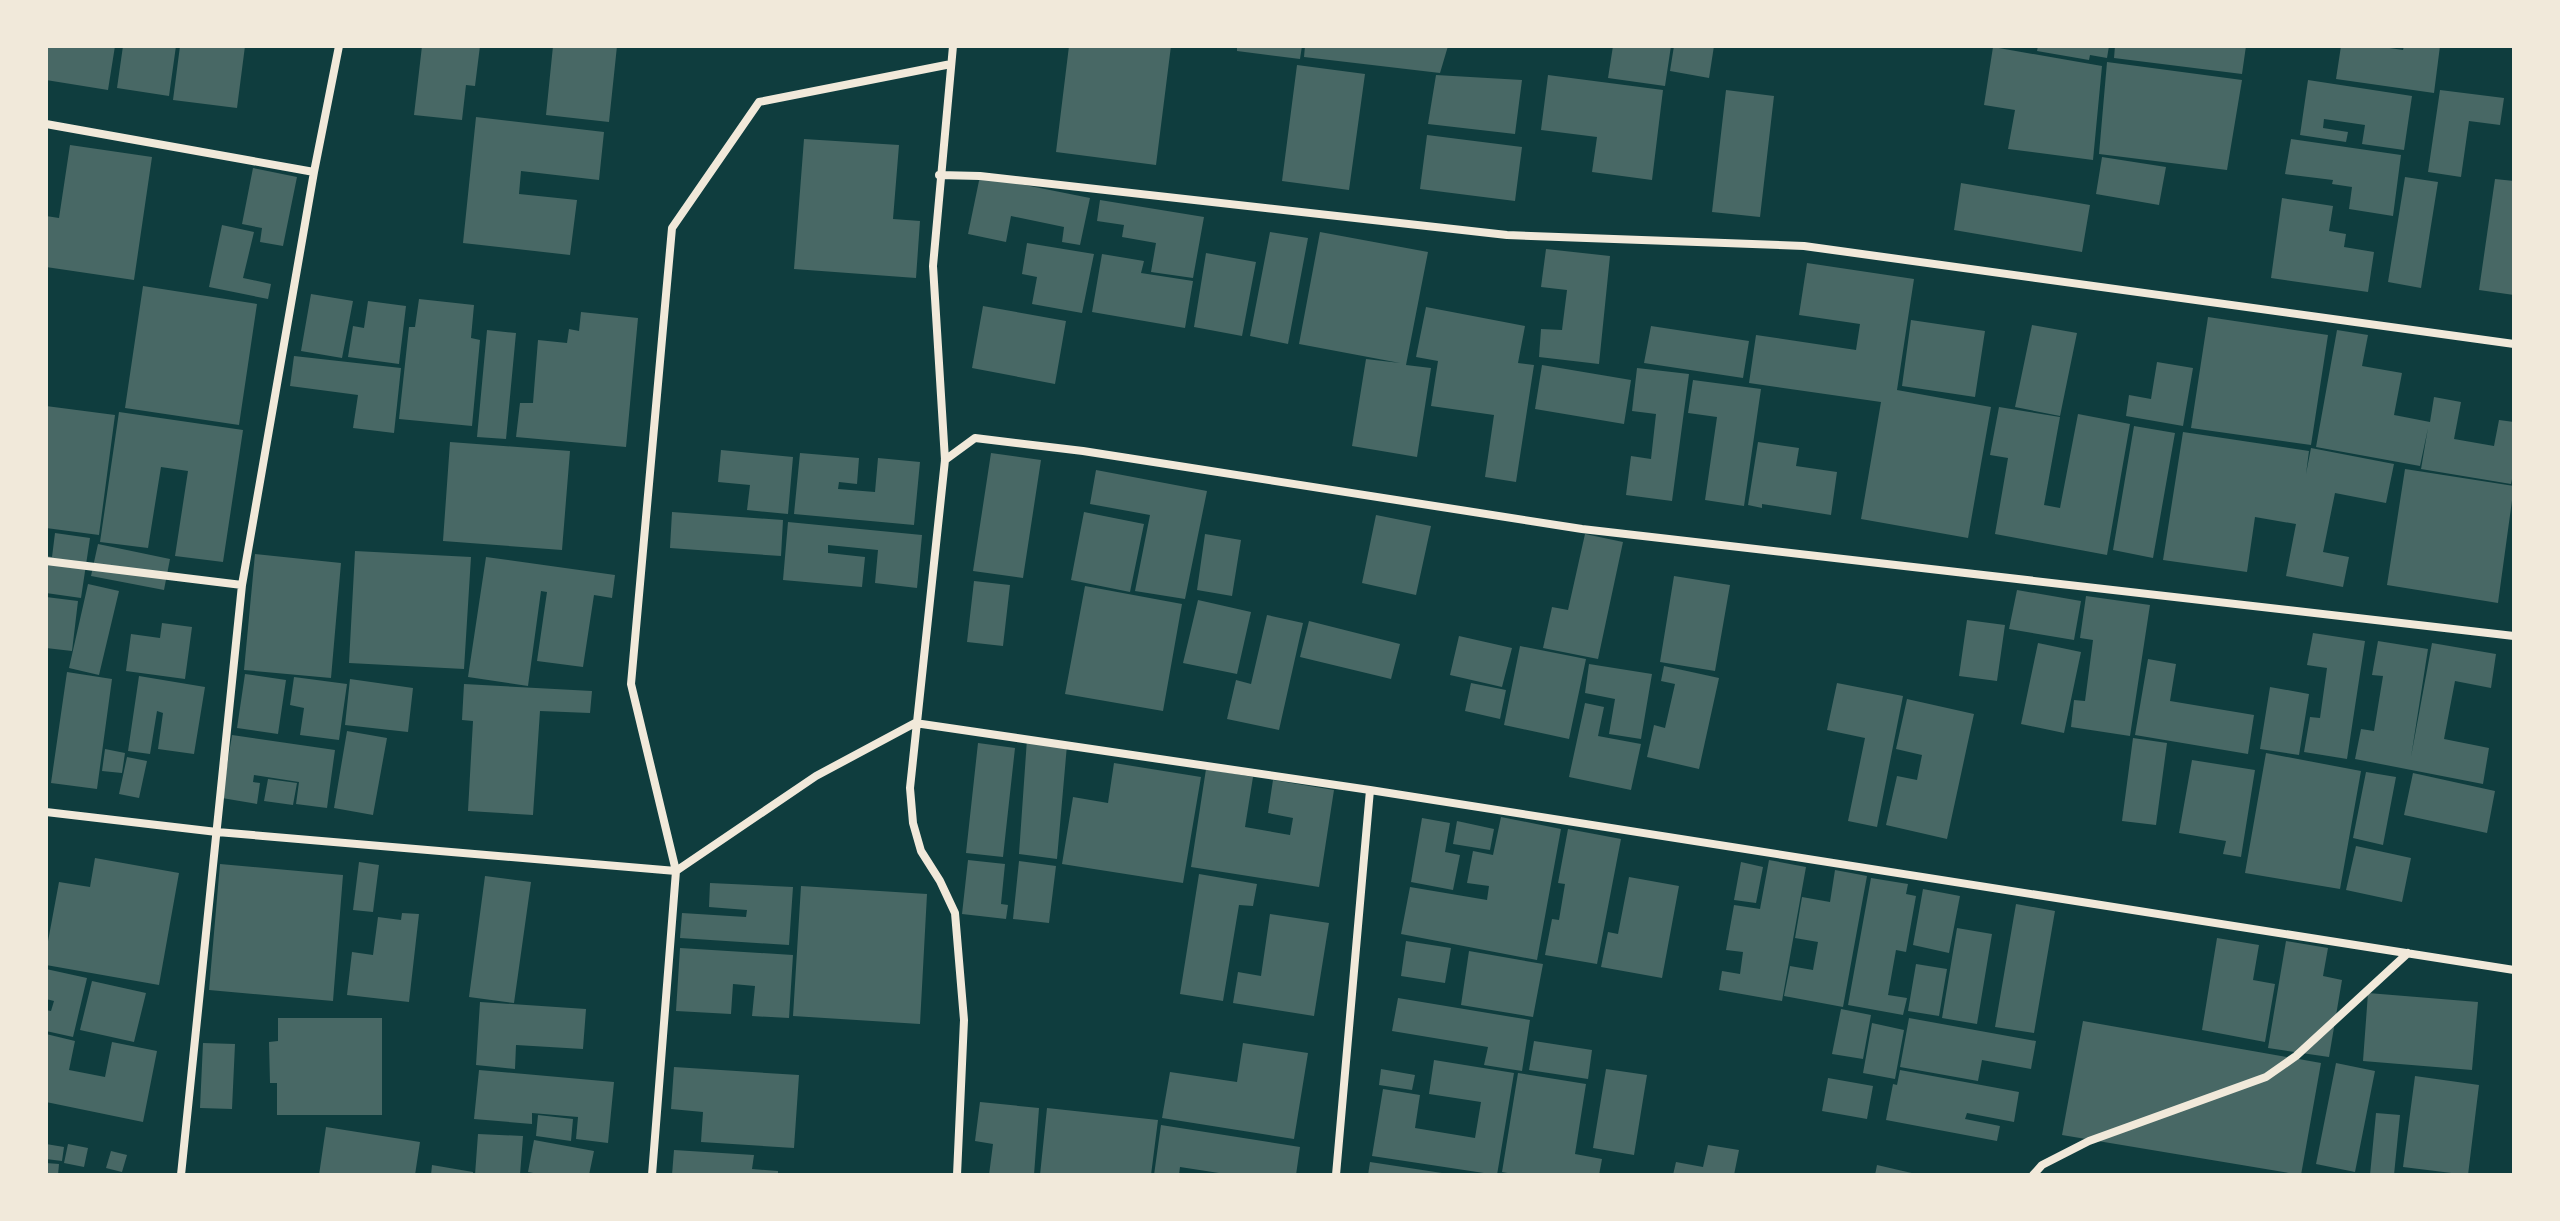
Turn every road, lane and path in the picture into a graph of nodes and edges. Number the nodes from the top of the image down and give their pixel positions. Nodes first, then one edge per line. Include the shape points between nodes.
1 (339, 46) edge
2 (953, 46) edge
3 (951, 64) junction
4 (46, 124) edge
5 (314, 172) junction
6 (939, 175) junction
7 (2514, 344) edge
8 (945, 460) junction
9 (46, 561) edge
10 (242, 585) junction
11 (2514, 636) edge
12 (915, 723) junction
13 (1370, 790) junction
14 (46, 812) edge
15 (217, 832) junction
16 (676, 871) junction
17 (2408, 953) junction
18 (2514, 970) edge
19 (181, 1175) edge
20 (652, 1175) edge
21 (957, 1175) edge
22 (1336, 1175) edge
23 (2033, 1175) edge

1 - 5 street
2 - 3 street
3 - 6 street
3 - 16 street via 759,102 672,228 631,684
4 - 5 street
5 - 10 street
6 - 7 street via 1507,235 1804,246
6 - 8 street via 933,266
8 - 11 street via 975,438 1582,529
8 - 12 street
9 - 10 street
10 - 15 street
12 - 13 street
12 - 16 street via 816,776
12 - 21 street via 913,823 921,851 955,913 964,1020
13 - 17 street
13 - 22 street
14 - 15 street
15 - 16 street
15 - 19 street
16 - 20 street
17 - 18 street
17 - 23 street via 2266,1077 2089,1141

